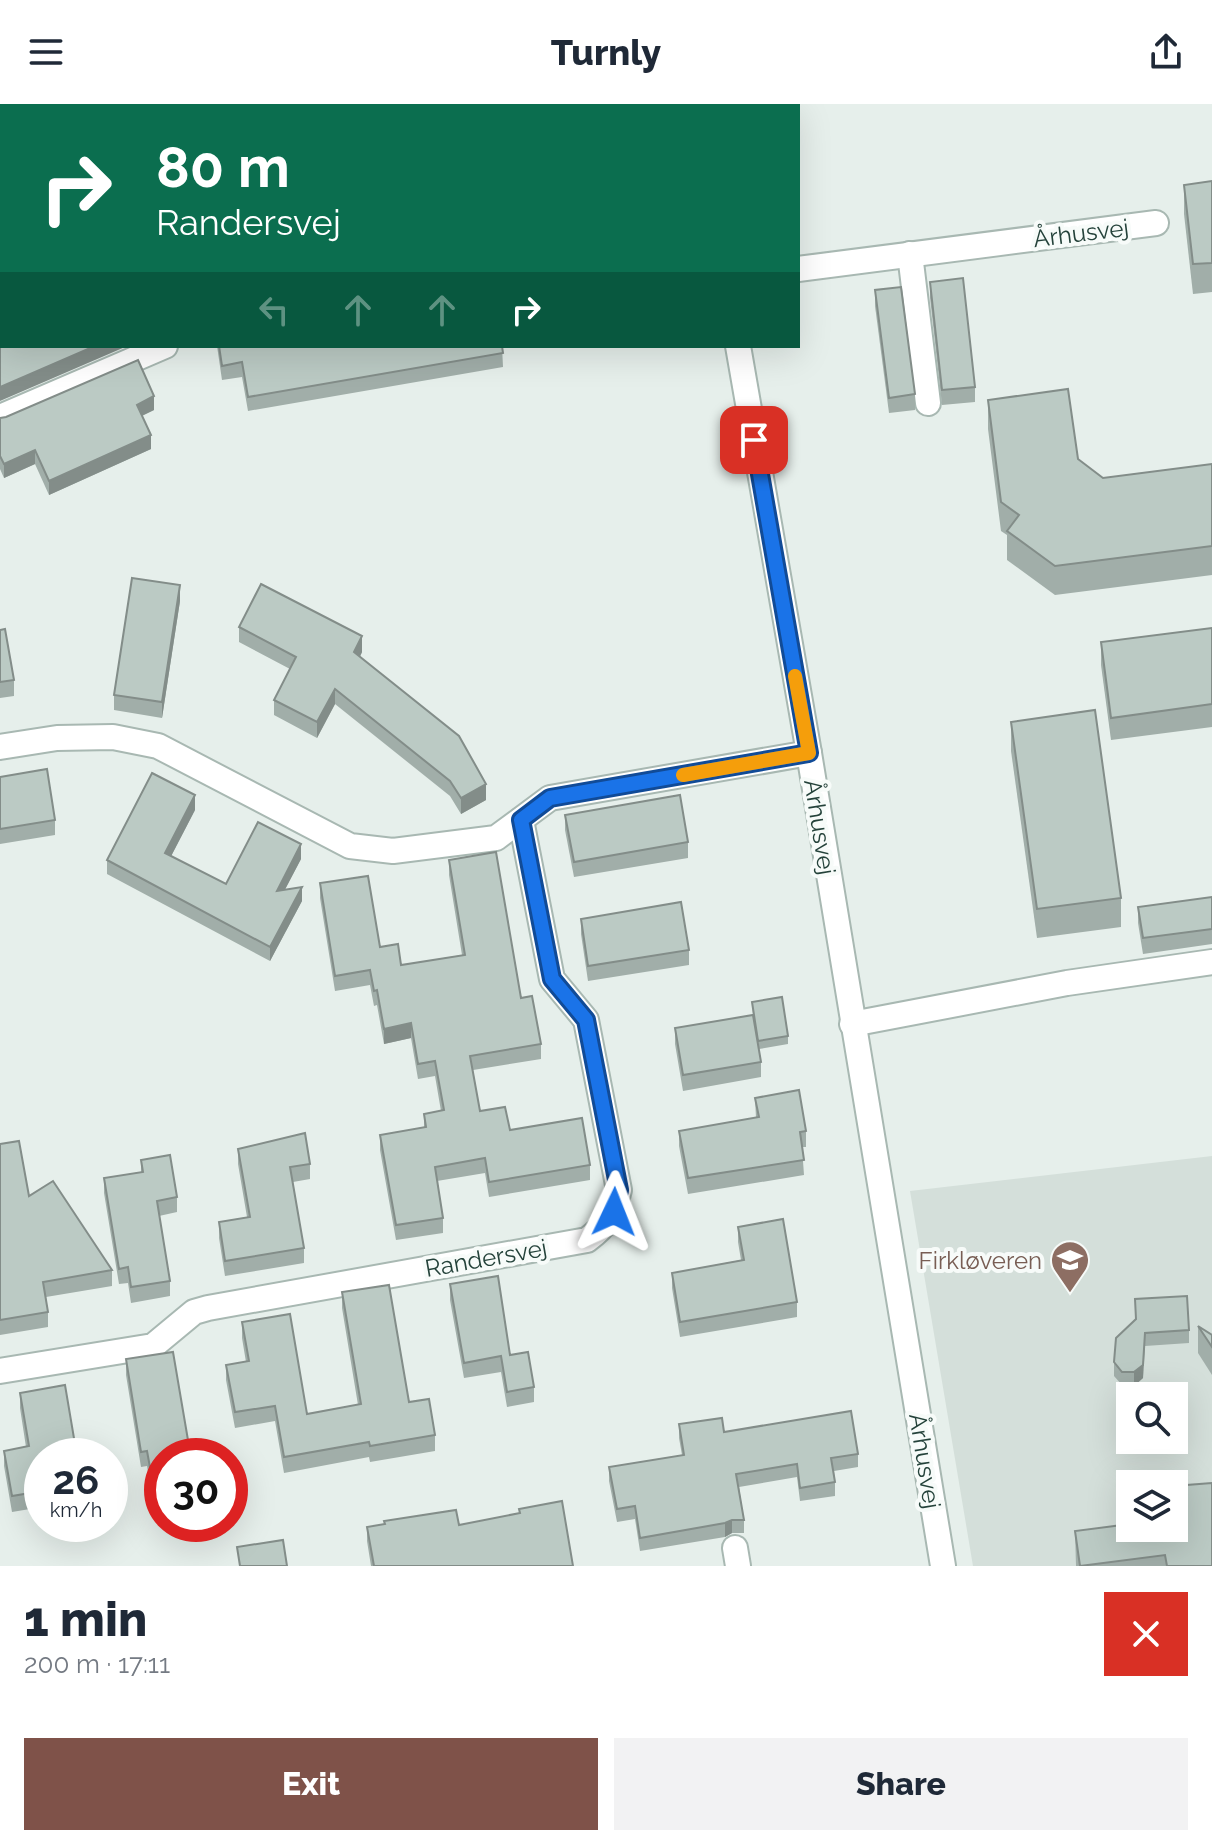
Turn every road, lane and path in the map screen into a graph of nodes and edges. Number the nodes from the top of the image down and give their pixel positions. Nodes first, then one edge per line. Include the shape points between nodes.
1 (1156, 223) dead end
2 (910, 254) junction
3 (800, 269) edge
4 (160, 348) edge
5 (738, 348) edge
6 (928, 403) dead end
7 (0, 417) edge
8 (0, 747) edge
9 (809, 753) junction
10 (521, 820) junction
11 (1212, 962) edge
12 (852, 1024) junction
13 (0, 1371) edge
14 (943, 1566) edge

1 - 2 street, Århusvej
2 - 3 street, Århusvej
2 - 6 street
4 - 7 street
5 - 9 street, Århusvej
8 - 10 street via 113,737 158,746 350,846 393,851 496,838
9 - 10 street via 550,798
9 - 12 street, Århusvej
10 - 13 street, Randersvej via 552,979 586,1020 619,1190 606,1226 587,1240 208,1308 194,1312 153,1346
11 - 12 street
12 - 14 street, Århusvej

